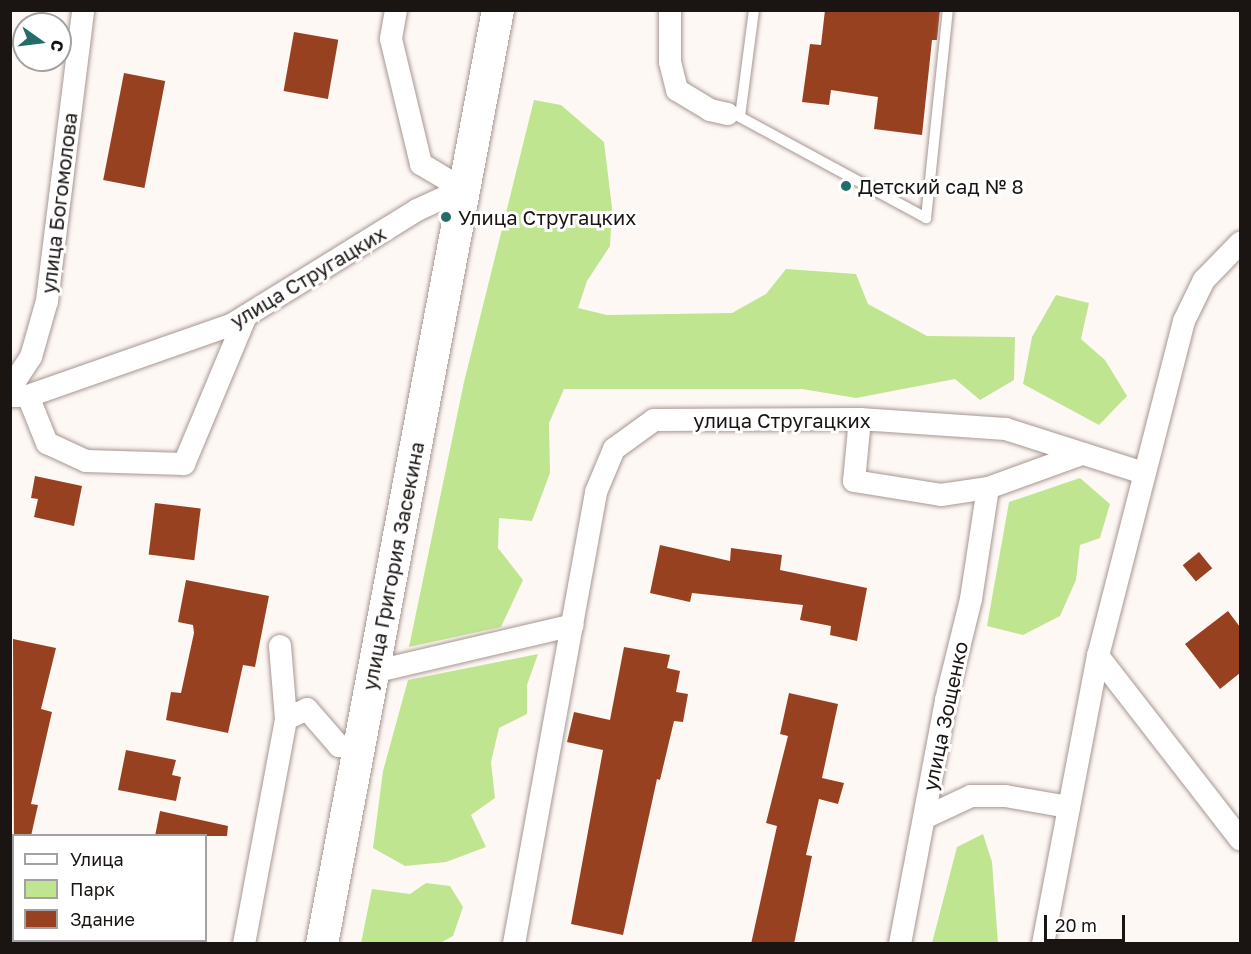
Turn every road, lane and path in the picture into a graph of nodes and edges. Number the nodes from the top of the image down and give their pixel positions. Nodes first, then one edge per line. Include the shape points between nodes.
1 (83, 10) edge
2 (396, 10) edge
3 (498, 10) edge
4 (670, 10) edge
5 (754, 10) edge
6 (948, 10) edge
7 (734, 116) junction
8 (463, 189) junction
9 (1240, 243) edge
10 (246, 316) junction
11 (16, 393) edge
12 (861, 420) junction
13 (1082, 454) junction
14 (1144, 473) junction
15 (988, 488) junction
16 (573, 625) junction
17 (280, 646) dead end
18 (1098, 656) junction
19 (373, 672) junction
20 (286, 719) junction
21 (359, 748) junction
22 (1069, 807) junction
23 (924, 818) junction
24 (1240, 839) edge
25 (244, 944) edge
26 (322, 944) edge
27 (514, 944) edge
28 (900, 944) edge
29 (1043, 944) edge

1 - 11 street, улица Богомолова via 47,301
2 - 8 street via 391,39 421,164
3 - 8 main road, улица Григория Засекина
4 - 7 street via 670,62 678,90 710,110
5 - 7 lane
6 - 7 lane via 926,218
8 - 10 street, улица Стругацких via 417,210
8 - 19 main road, улица Григория Засекина
9 - 14 street via 1204,280 1184,321
10 - 11 street, улица Стругацких via 231,325
10 - 11 street via 184,464 86,461 47,443
12 - 13 street, улица Стругацких via 1006,429
12 - 15 street via 854,481 941,495
12 - 16 street, улица Стругацких via 654,420 614,449 596,492
13 - 14 street, улица Стругацких
13 - 15 street
14 - 18 street
15 - 23 street, улица Зощенко via 971,599 946,700
16 - 19 street
16 - 27 street
17 - 20 street
18 - 22 street
18 - 24 street
19 - 21 main road, улица Григория Засекина
20 - 21 street via 307,709 339,746
20 - 25 street
21 - 26 main road, улица Григория Засекина
22 - 23 street via 1005,795 971,796
22 - 29 street
23 - 28 street, улица Зощенко

